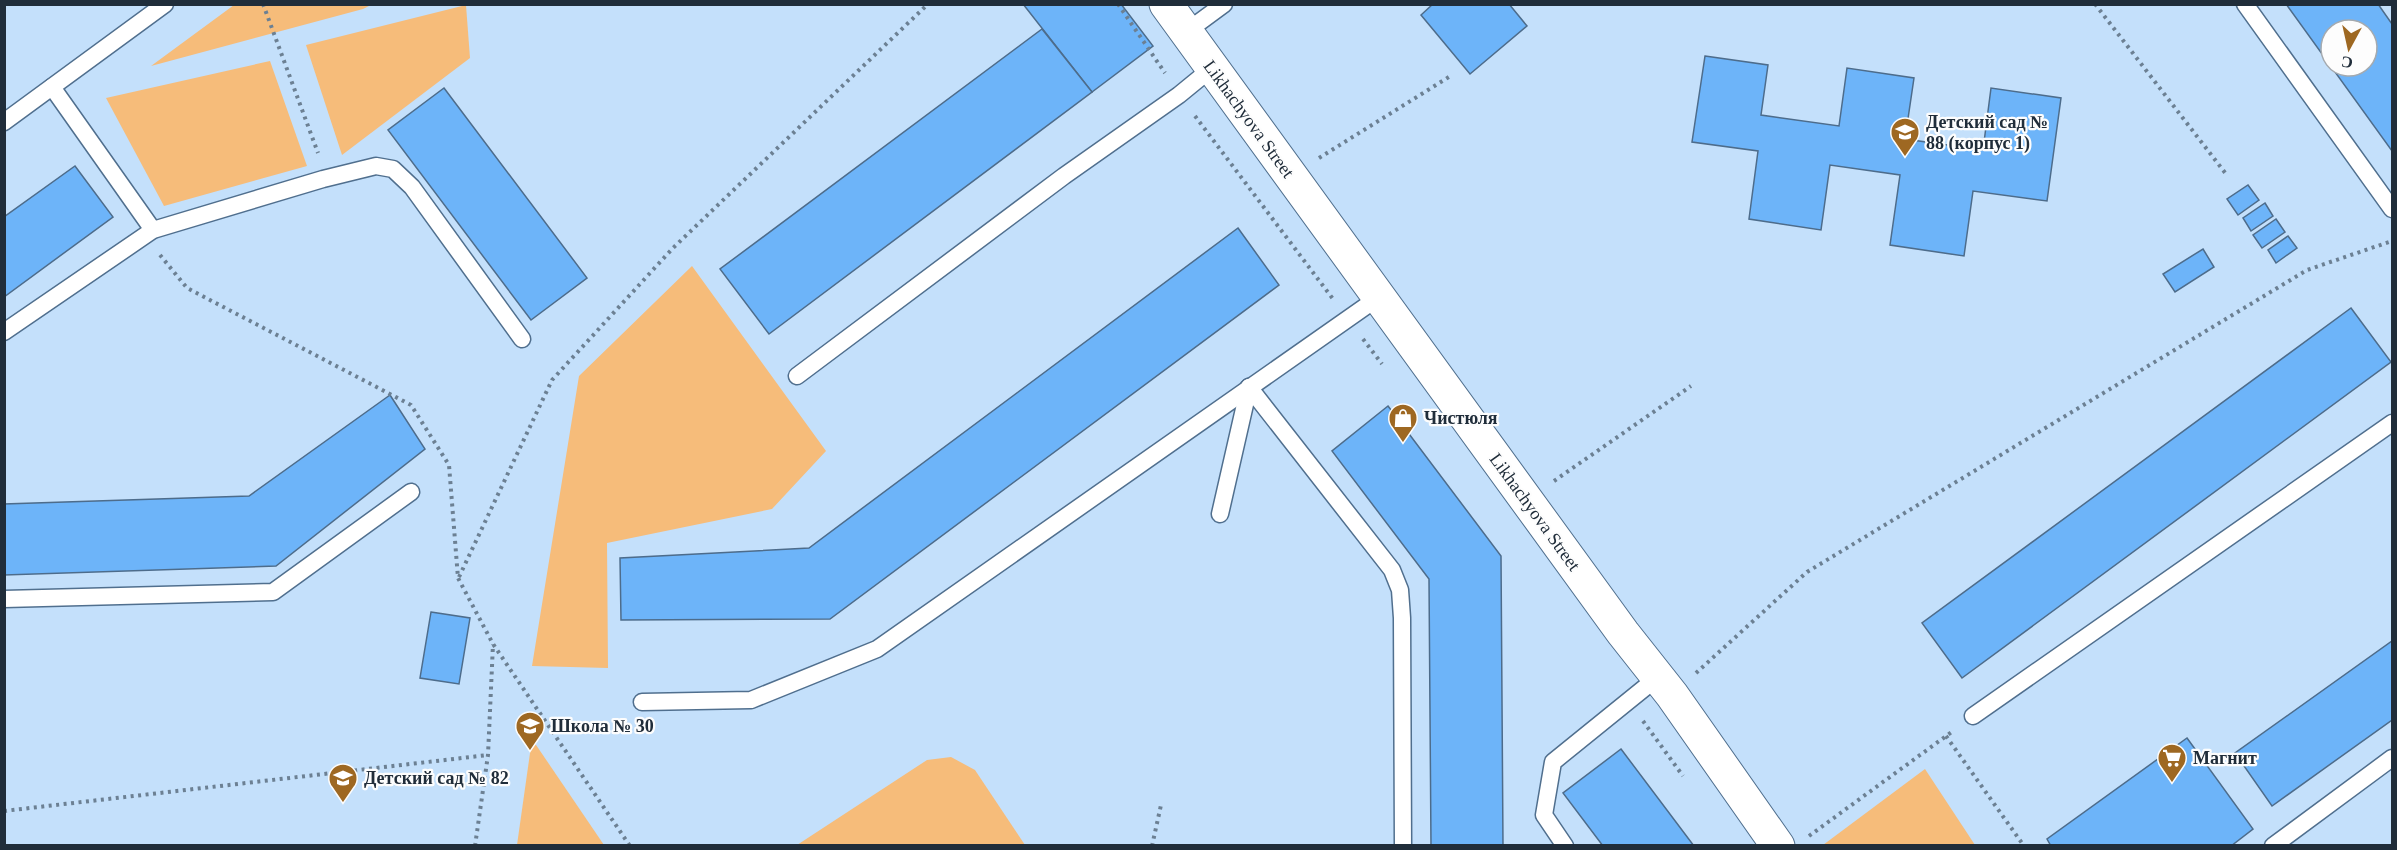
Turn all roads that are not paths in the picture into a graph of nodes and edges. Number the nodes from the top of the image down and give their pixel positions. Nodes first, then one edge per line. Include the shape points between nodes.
1 (165, 4) edge
2 (1166, 4) edge
3 (1224, 4) edge
4 (2245, 4) edge
5 (1186, 32) junction
6 (1212, 68) junction
7 (52, 87) junction
8 (4, 122) edge
9 (2392, 209) edge
10 (148, 233) junction
11 (1379, 297) junction
12 (4, 332) edge
13 (522, 339) dead end
14 (796, 376) dead end
15 (1250, 387) junction
16 (2392, 423) edge
17 (411, 492) dead end
18 (1220, 514) dead end
19 (4, 599) edge
20 (1665, 686) junction
21 (642, 702) dead end
22 (1972, 716) road end
23 (2392, 758) edge
24 (1792, 842) edge
25 (1403, 846) edge
26 (1565, 846) edge
27 (2273, 846) edge

1 - 7 lane
2 - 5 street, Likhachyova Street
3 - 5 lane
4 - 9 lane
5 - 6 street, Likhachyova Street
6 - 11 street, Likhachyova Street
6 - 14 lane
7 - 8 lane
7 - 10 lane
10 - 12 lane
10 - 13 lane via 323,179 376,166 393,169 412,187
11 - 15 lane
11 - 20 street, Likhachyova Street
15 - 18 lane
15 - 21 lane via 877,649 751,700
15 - 25 lane via 1392,570 1400,590
16 - 22 lane
17 - 19 lane via 273,592
20 - 24 street, Likhachyova Street
20 - 26 lane via 1629,701 1553,762 1544,815
23 - 27 lane

